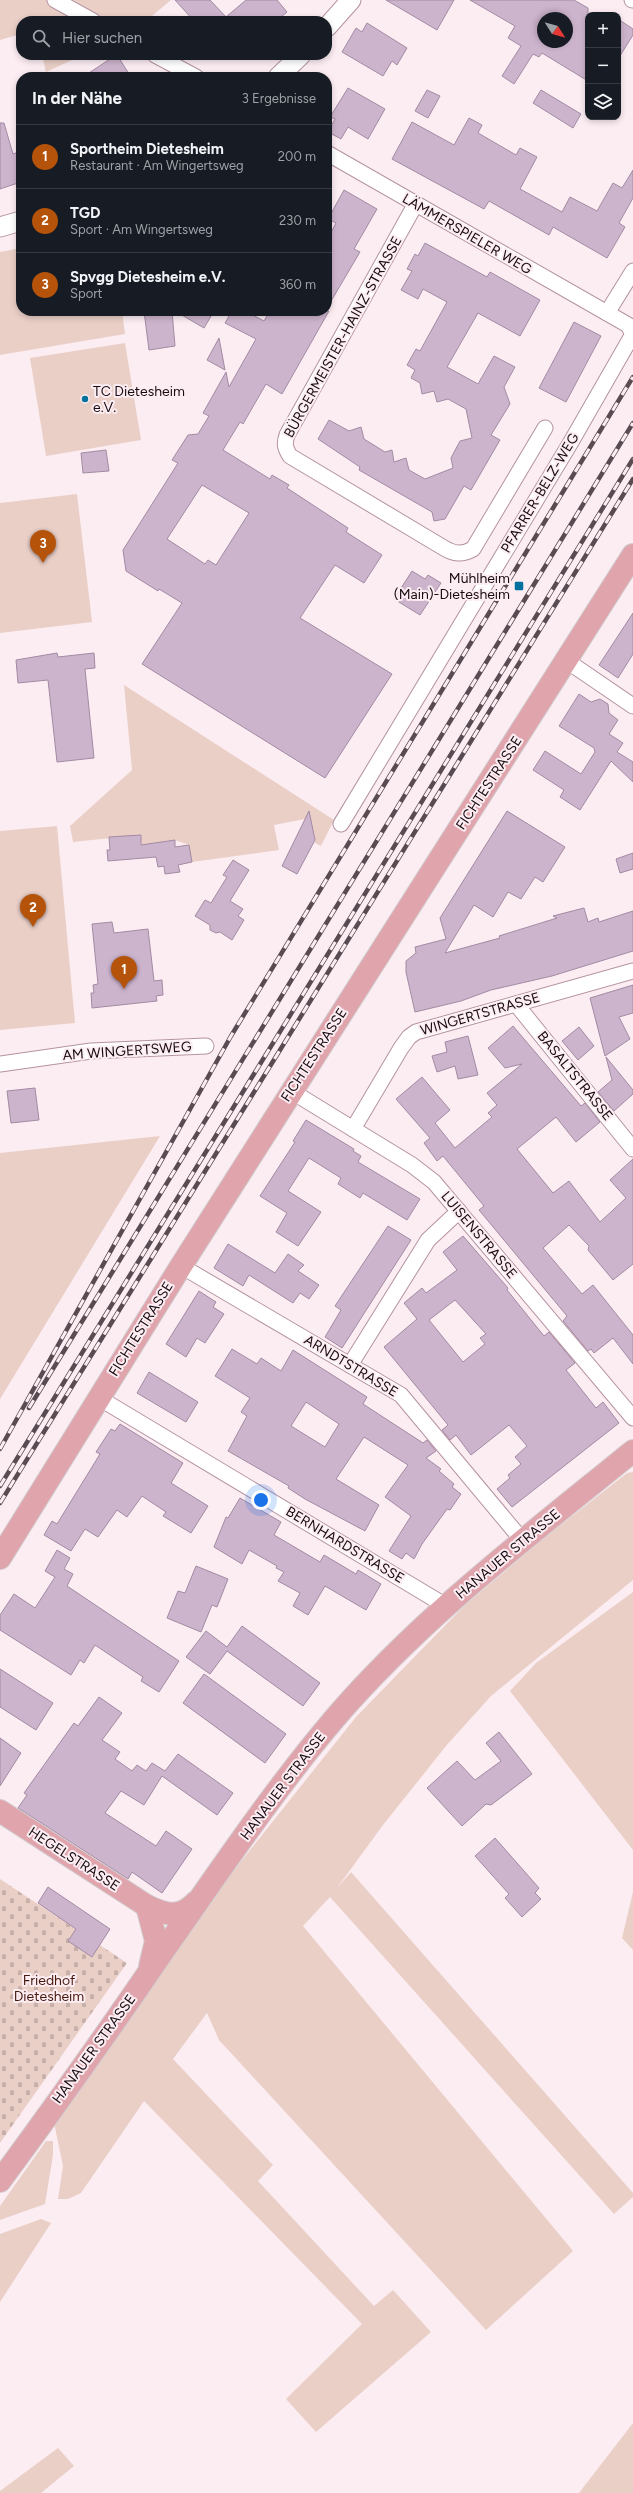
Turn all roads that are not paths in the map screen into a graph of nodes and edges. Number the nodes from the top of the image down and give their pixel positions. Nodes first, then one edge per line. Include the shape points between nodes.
1 (55, 0) edge
2 (351, 0) edge
3 (84, 16) edge
4 (332, 21) edge
5 (164, 60) edge
6 (295, 60) edge
7 (187, 72) edge
8 (283, 72) edge
9 (332, 156) edge
10 (415, 204) junction
11 (16, 222) edge
12 (0, 227) edge
13 (633, 271) edge
14 (607, 313) junction
15 (545, 428) dead end
16 (633, 555) edge
17 (567, 662) junction
18 (633, 706) edge
19 (341, 824) dead end
20 (633, 971) edge
21 (516, 1004) junction
22 (206, 1046) dead end
23 (0, 1064) edge
24 (291, 1091) junction
25 (353, 1129) junction
26 (633, 1149) edge
27 (459, 1211) junction
28 (181, 1266) junction
29 (350, 1365) junction
30 (99, 1398) junction
31 (633, 1418) edge
32 (633, 1451) edge
33 (522, 1540) junction
34 (0, 1558) edge
35 (446, 1606) junction
36 (0, 1811) edge
37 (206, 1890) junction
38 (147, 1906) junction
39 (148, 1975) junction
40 (0, 2181) edge

1 - 3 street
2 - 4 street
5 - 7 street
6 - 8 street
9 - 10 street, LÄMMERSPIELER WEG
10 - 14 street, LÄMMERSPIELER WEG
10 - 15 street, BÜRGERMEISTER-HAINZ-STRASSE via 287,435 284,444 286,450 290,456 452,553 460,554 473,549
11 - 12 street
13 - 14 street
14 - 19 street, PFARRER-BELZ-WEG via 632,329 631,339
16 - 17 main road, FICHTESTRASSE
17 - 18 street
17 - 24 main road, FICHTESTRASSE
20 - 21 street, WINGERTSTRASSE
21 - 25 street, WINGERTSTRASSE via 426,1028 408,1037
21 - 26 street, BASALTSTRASSE
22 - 23 street, AM WINGERTSWEG via 91,1051
24 - 25 street, LUISENSTRASSE
24 - 28 main road, FICHTESTRASSE
25 - 27 street, LUISENSTRASSE via 424,1174 444,1192
27 - 29 street via 428,1240
27 - 31 street, LUISENSTRASSE
28 - 29 street, ARNDTSTRASSE
28 - 30 main road, FICHTESTRASSE
29 - 33 street, ARNDTSTRASSE via 401,1395
30 - 34 main road, FICHTESTRASSE
30 - 35 street, BERNHARDSTRASSE
32 - 33 main road, HANAUER STRASSE
33 - 35 main road, HANAUER STRASSE
35 - 37 main road, HANAUER STRASSE via 336,1717
36 - 38 main road, HEGELSTRASSE
37 - 38 main road, HEGELSTRASSE via 193,1904 178,1914 165,1914
37 - 39 main road, HANAUER STRASSE
38 - 39 main road via 156,1941
39 - 40 main road, HANAUER STRASSE

